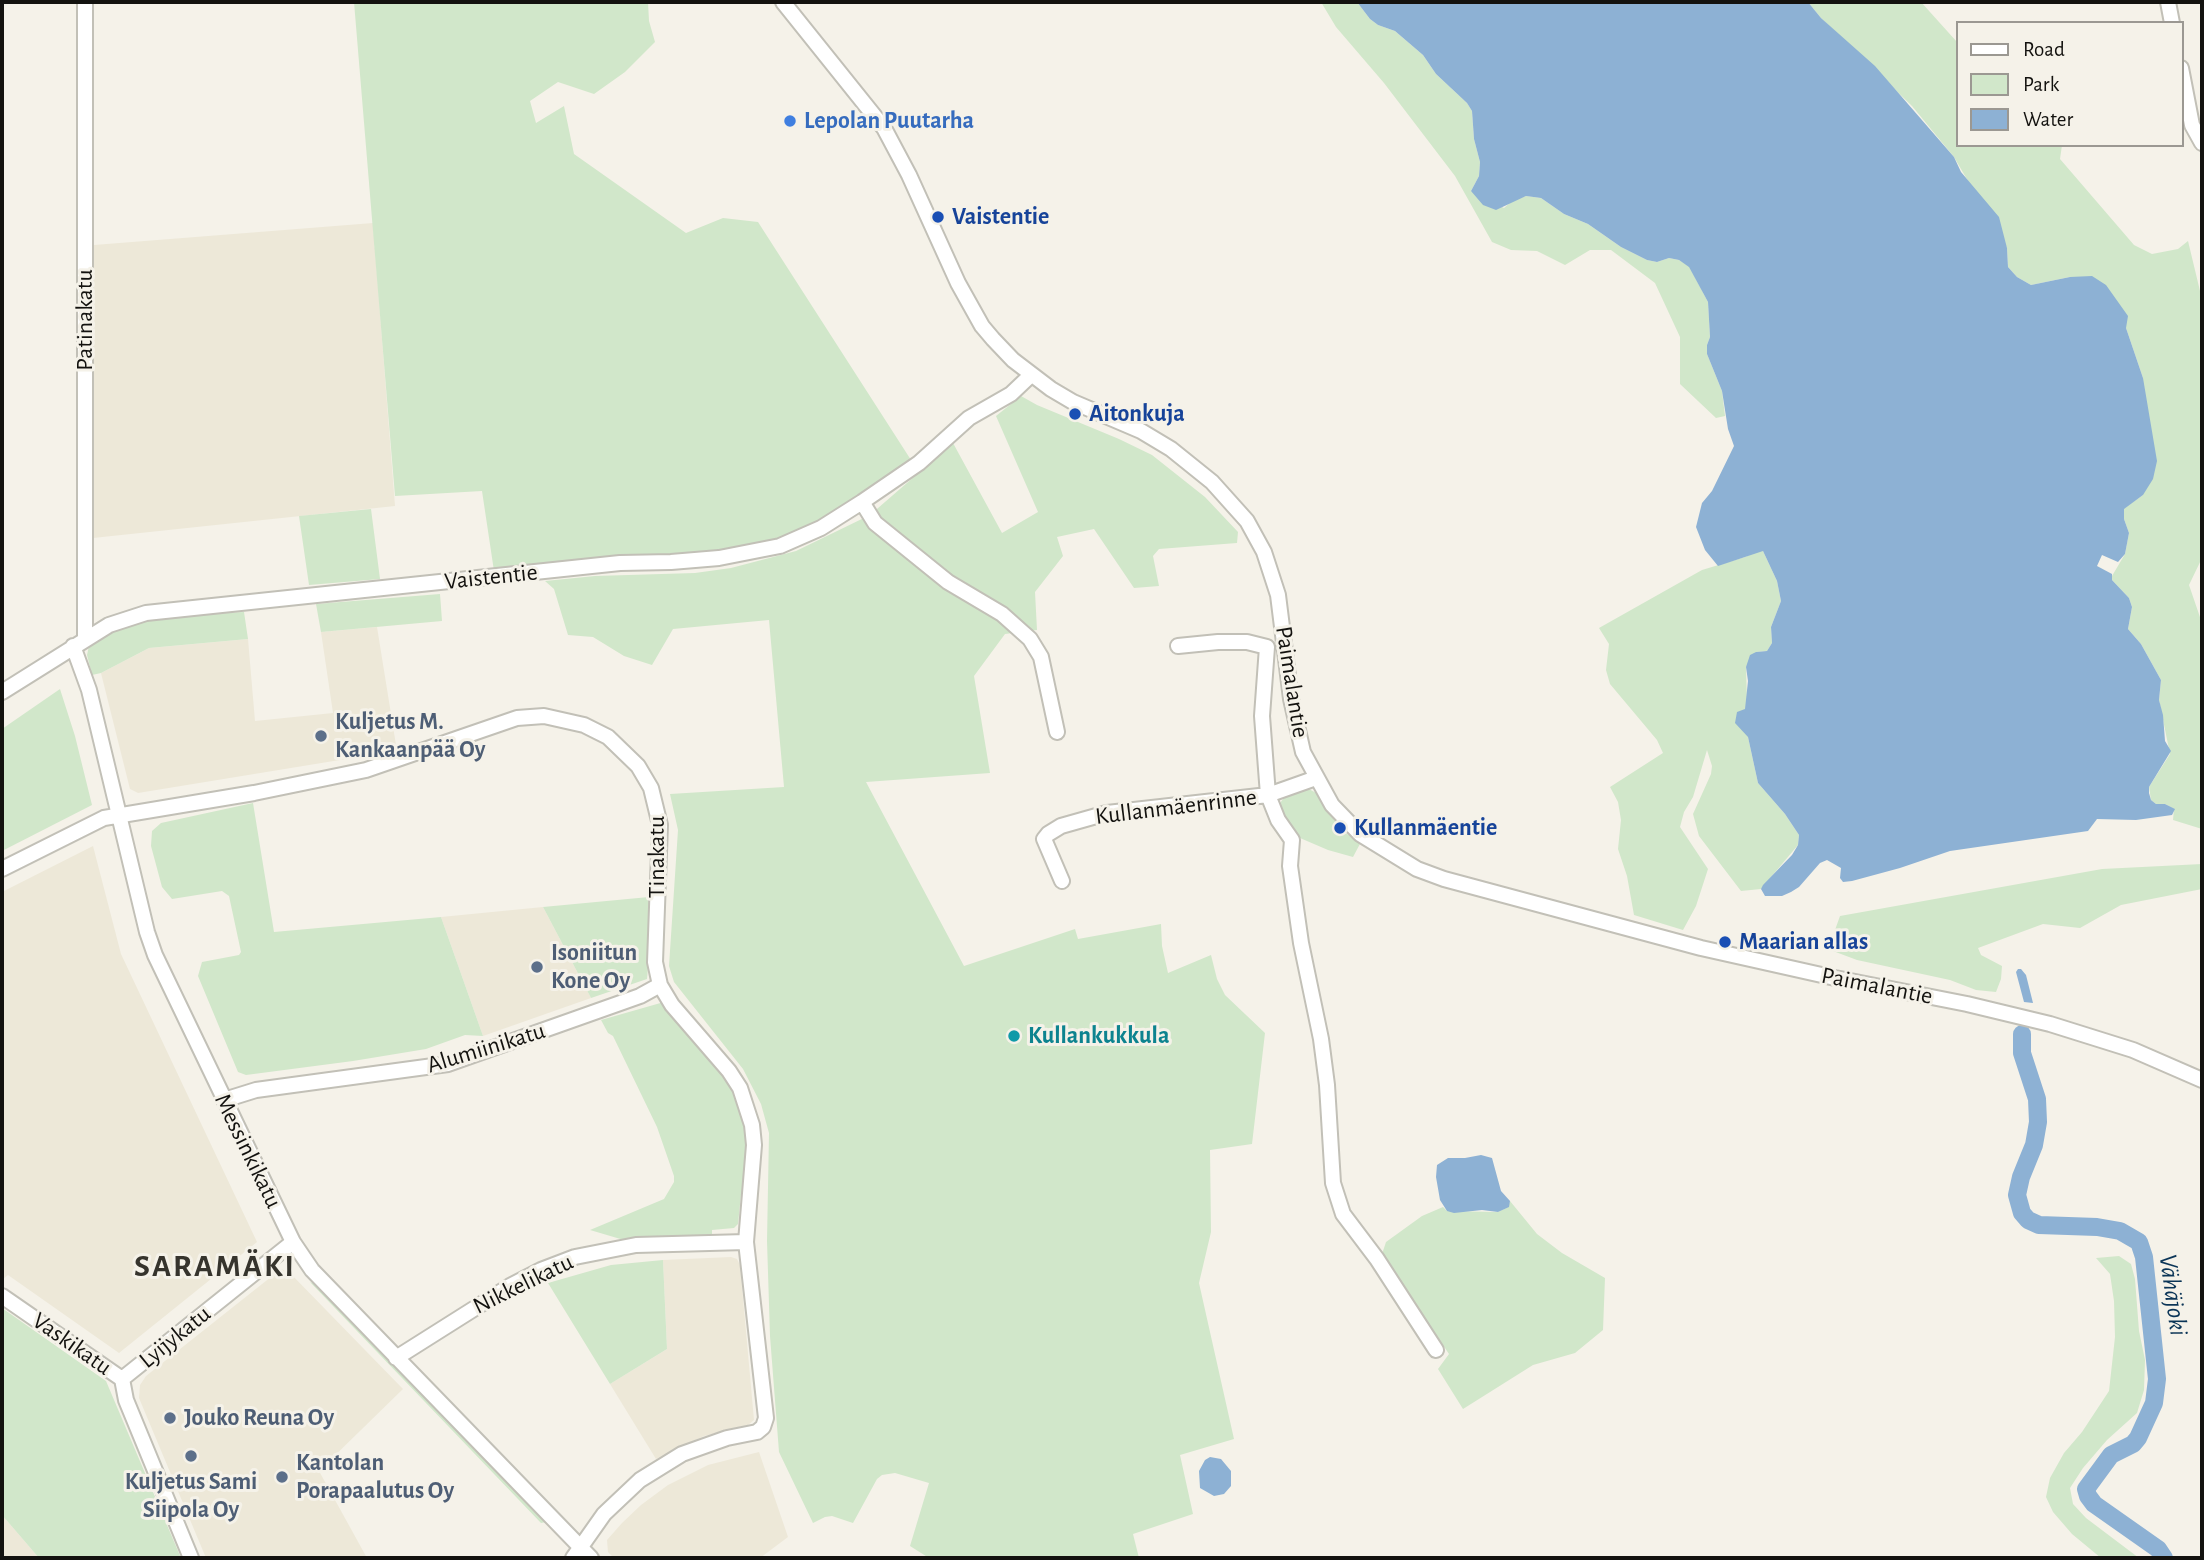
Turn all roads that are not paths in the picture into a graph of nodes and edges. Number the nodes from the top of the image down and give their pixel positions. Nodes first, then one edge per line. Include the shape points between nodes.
1 (85, 2) edge
2 (783, 2) edge
3 (2168, 2) edge
4 (2172, 21) edge
5 (2183, 78) edge
6 (2202, 143) edge
7 (1031, 375) junction
8 (862, 502) junction
9 (79, 642) junction
10 (1178, 646) dead end
11 (2, 692) edge
12 (1057, 732) dead end
13 (1316, 778) junction
14 (1268, 795) junction
15 (118, 816) junction
16 (2, 869) edge
17 (1062, 881) dead end
18 (660, 985) junction
19 (2202, 1080) edge
20 (224, 1100) junction
21 (293, 1242) junction
22 (746, 1242) junction
23 (2, 1296) edge
24 (1436, 1350) dead end
25 (396, 1358) junction
26 (122, 1379) junction
27 (582, 1555) edge
28 (191, 1558) edge

1 - 9 street, Patinakatu
2 - 7 street, Paimalantie via 884,128 967,300 993,339
3 - 4 street
5 - 6 street via 2192,125
7 - 8 street, Vaistentie
7 - 13 street, Paimalantie via 1073,402 1171,449 1218,488 1247,521 1275,582 1297,730
8 - 9 street, Vaistentie via 821,528 748,554 191,607 120,620
8 - 12 street via 875,523 1030,639 1041,657
9 - 11 street, Vaistentie
9 - 15 street, Messinkikatu
10 - 14 street via 1247,642 1267,647 1262,716
13 - 14 street, Kullanmäenrinne
13 - 19 street, Paimalantie via 1332,805 1360,834 1417,869 1444,879 1701,948 2050,1024 2133,1050
14 - 17 street, Kullanmäenrinne via 1107,813 1061,826 1044,839
14 - 24 street via 1292,840 1290,866 1321,1039 1338,1200
15 - 16 street, Tinakatu via 104,818
15 - 18 street, Tinakatu via 366,770 517,718 544,716 584,725 629,755 656,800 661,838 655,962
15 - 20 street, Messinkikatu via 155,955
18 - 20 street, Alumiinikatu via 448,1064 256,1090
18 - 22 street, Tinakatu via 729,1071 747,1105 754,1145
20 - 21 street, Messinkikatu
21 - 25 street, Messinkikatu via 312,1270
21 - 26 street, Lyijykatu
22 - 25 street, Nikkelikatu via 636,1245 575,1257 510,1286
22 - 27 street, Tinakatu via 764,1427 705,1445 661,1466 612,1505
23 - 26 street, Vaskikatu
25 - 27 street, Messinkikatu
26 - 28 street, Vaskikatu

